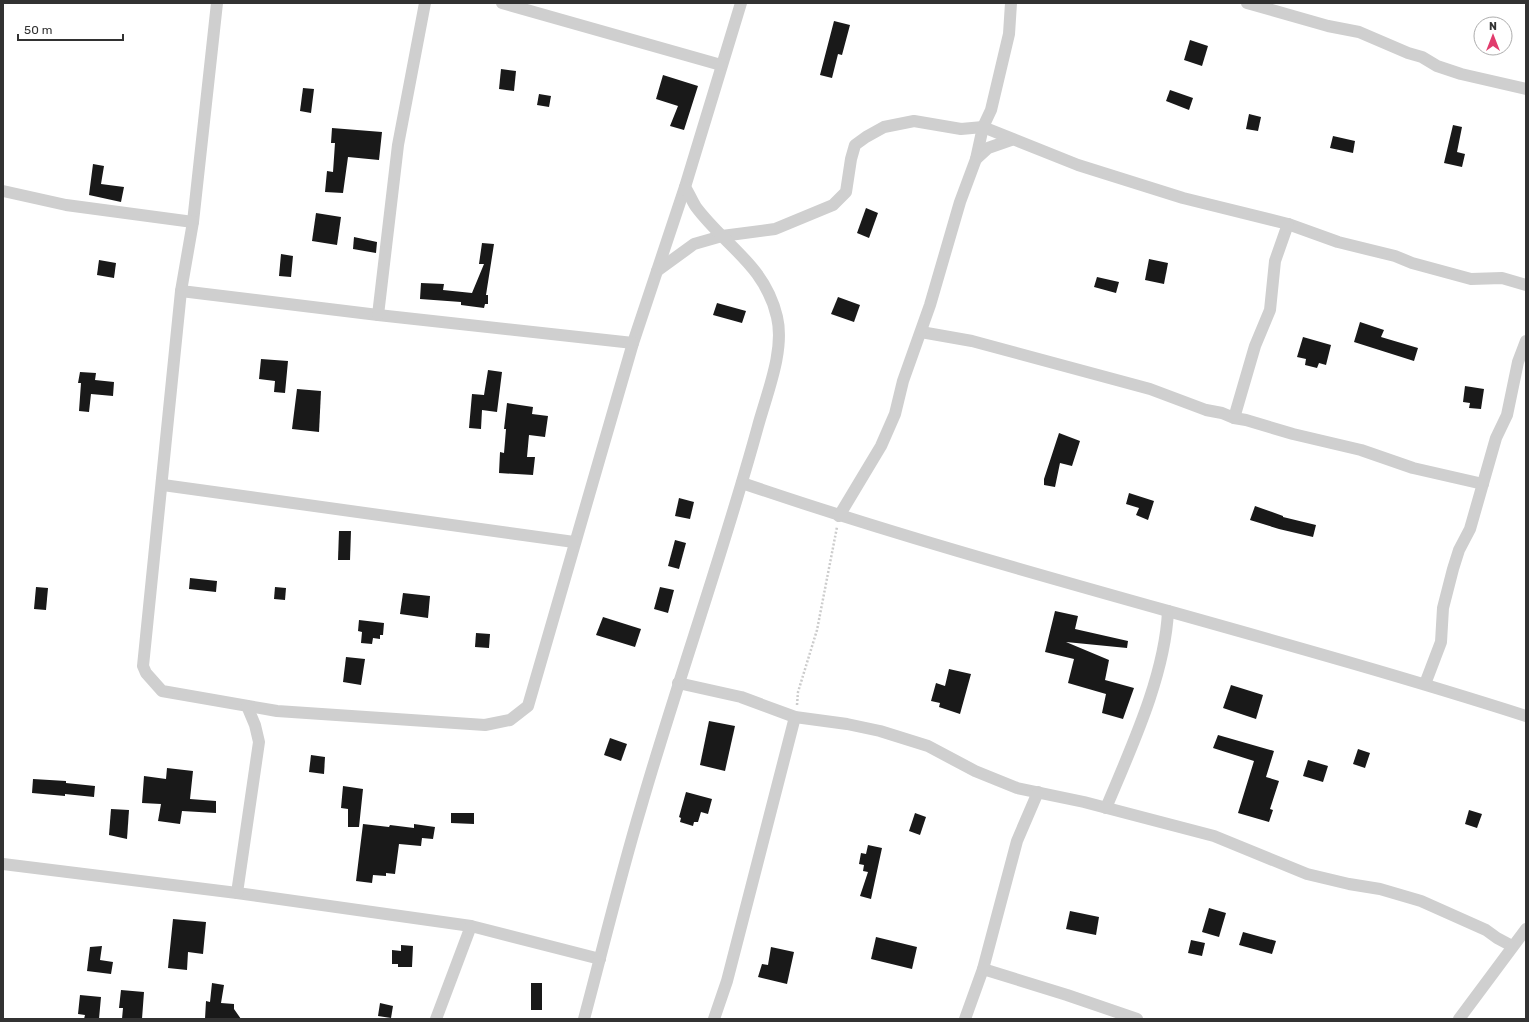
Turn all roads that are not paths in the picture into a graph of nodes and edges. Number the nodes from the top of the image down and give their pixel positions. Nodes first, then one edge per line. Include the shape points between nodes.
1 (217, 3) edge
2 (425, 3) edge
3 (502, 3) edge
4 (741, 3) edge
5 (1011, 3) edge
6 (1247, 3) edge
7 (721, 65) junction
8 (1526, 89) edge
9 (983, 127) junction
10 (1011, 140) junction
11 (976, 159) junction
12 (685, 187) junction
13 (3, 191) edge
14 (193, 222) junction
15 (1288, 224) junction
16 (722, 236) junction
17 (657, 271) junction
18 (1526, 285) edge
19 (181, 291) junction
20 (378, 315) junction
21 (920, 332) junction
22 (1526, 341) edge
23 (633, 343) junction
24 (1234, 418) junction
25 (742, 483) junction
26 (1483, 484) junction
27 (163, 485) junction
28 (839, 516) junction
29 (574, 542) junction
30 (1168, 611) junction
31 (678, 683) junction
32 (1425, 684) junction
33 (247, 706) junction
34 (1526, 716) edge
35 (795, 717) junction
36 (1038, 792) junction
37 (1106, 808) junction
38 (3, 864) edge
39 (237, 893) junction
40 (472, 926) junction
41 (1526, 930) edge
42 (1512, 946) junction
43 (600, 959) junction
44 (983, 969) junction
45 (436, 1019) edge
46 (584, 1019) edge
47 (714, 1019) edge
48 (965, 1019) edge
49 (1137, 1019) edge
50 (1459, 1019) edge

1 - 14 street
2 - 20 street via 398,145
3 - 7 street
4 - 7 street
5 - 9 street via 1009,34 1000,74 991,110
6 - 8 street via 1359,32 1422,57 1437,66
7 - 12 street
9 - 10 street
9 - 11 street
9 - 16 street via 961,129 914,121 884,127 855,145 846,192 833,205 775,229
10 - 11 street via 988,148
10 - 15 street via 1078,166 1183,198
11 - 21 street
12 - 16 street via 696,206
12 - 17 street
13 - 14 street via 66,205
14 - 19 street
15 - 18 street via 1338,242 1471,279 1502,278
15 - 24 street via 1275,261 1270,310 1255,346
16 - 17 street via 694,244
16 - 25 street via 748,261 762,280 778,318 779,347
17 - 23 street
19 - 20 street
19 - 27 street
20 - 23 street
21 - 24 street via 972,340 1150,389
21 - 28 street via 895,414 884,440
22 - 26 street via 1518,362 1507,415 1496,438
23 - 29 street
24 - 26 street via 1361,450 1413,468
25 - 28 street
25 - 31 street
26 - 32 street via 1470,529 1453,569 1443,608 1441,642
27 - 29 street
27 - 33 street via 143,666 162,691
28 - 30 street
29 - 33 street via 528,706 510,720 485,725
30 - 32 street
30 - 37 street via 1161,660
31 - 35 street via 741,697
31 - 43 street via 640,808
32 - 34 street
33 - 39 street via 259,742
35 - 36 street via 880,731 928,746 975,771 1017,788
35 - 47 street via 727,981
36 - 37 street
36 - 44 street via 1017,841
37 - 42 street via 1214,836 1307,874 1380,889 1421,901 1486,930
38 - 39 street
39 - 40 street
40 - 43 street
40 - 45 street
41 - 42 street
42 - 50 street via 1485,987
43 - 46 street
44 - 48 street
44 - 49 street

